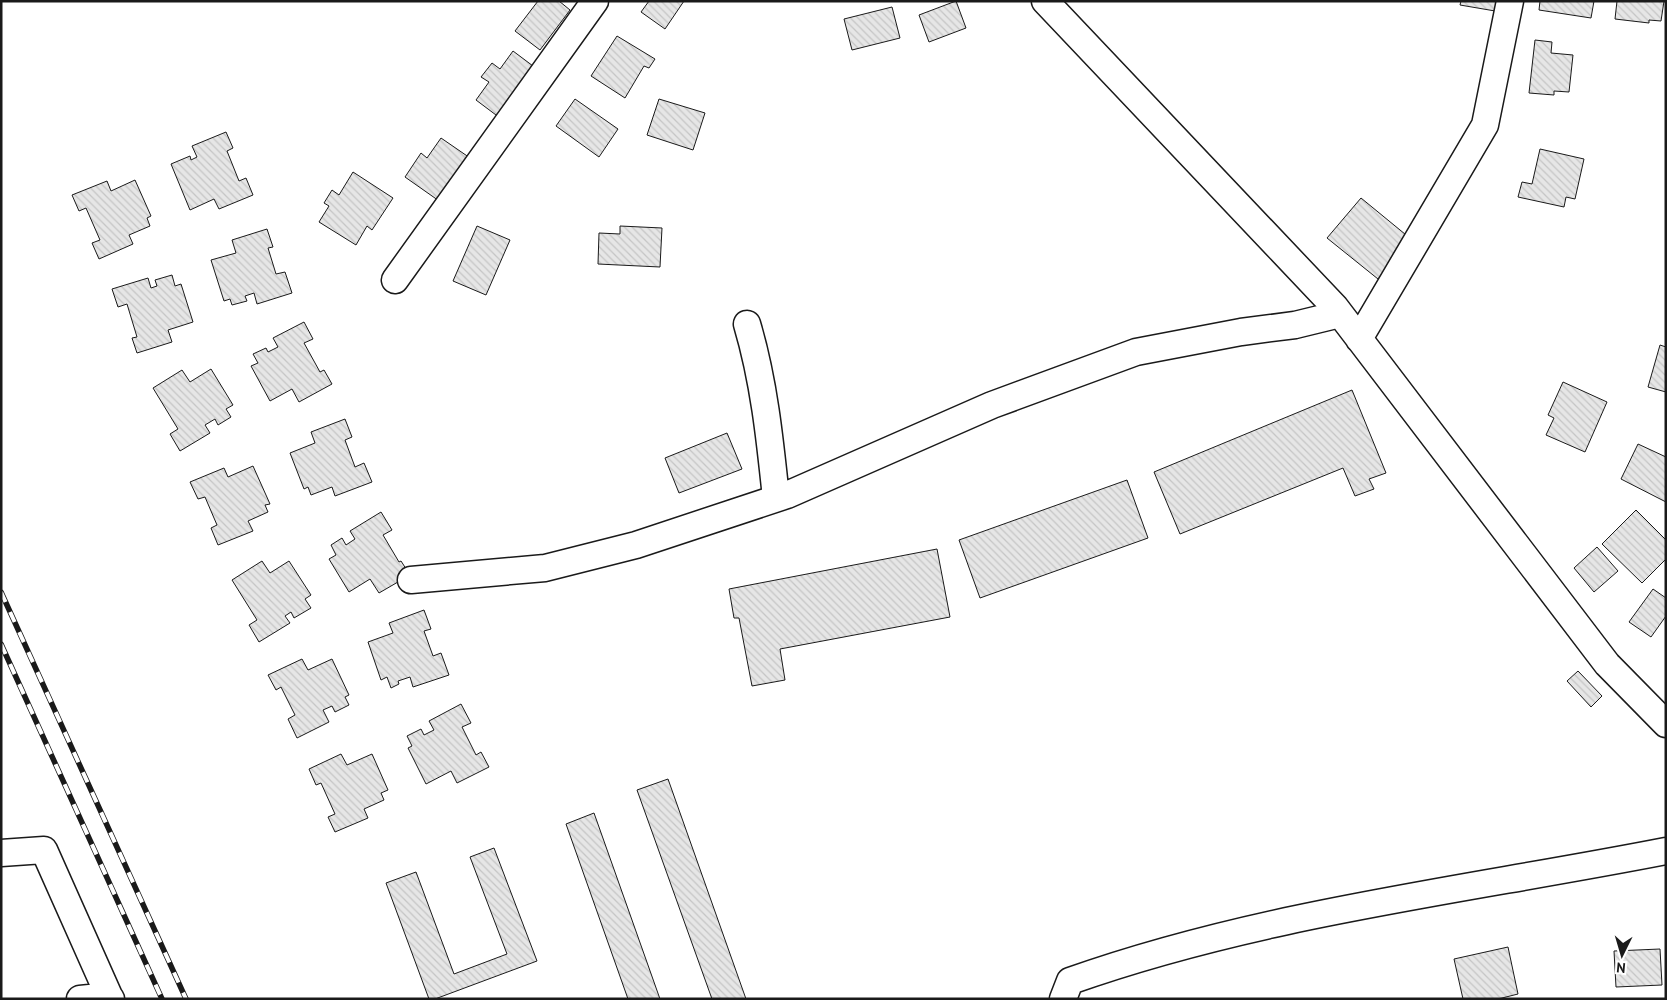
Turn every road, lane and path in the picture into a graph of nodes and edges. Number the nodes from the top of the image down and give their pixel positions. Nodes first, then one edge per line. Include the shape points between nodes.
1 (595, 1) edge
2 (1045, 1) edge
3 (1510, 1) edge
4 (395, 280) dead end
5 (1340, 314) junction
6 (747, 324) dead end
7 (1359, 339) junction
8 (776, 498) junction
9 (411, 580) dead end
10 (1666, 724) edge
11 (1666, 851) edge
12 (1, 853) edge
13 (110, 997) edge
14 (80, 999) edge
15 (1063, 999) edge

1 - 4 street
2 - 5 street
3 - 7 street via 1485,125
5 - 7 street
5 - 8 street via 1295,325 1136,352 992,404
6 - 8 street via 756,354 767,420
7 - 10 street via 1607,664
8 - 9 street via 636,545 545,568
11 - 15 street via 1272,923 1117,964 1070,981
12 - 13 street via 44,850
13 - 14 street

